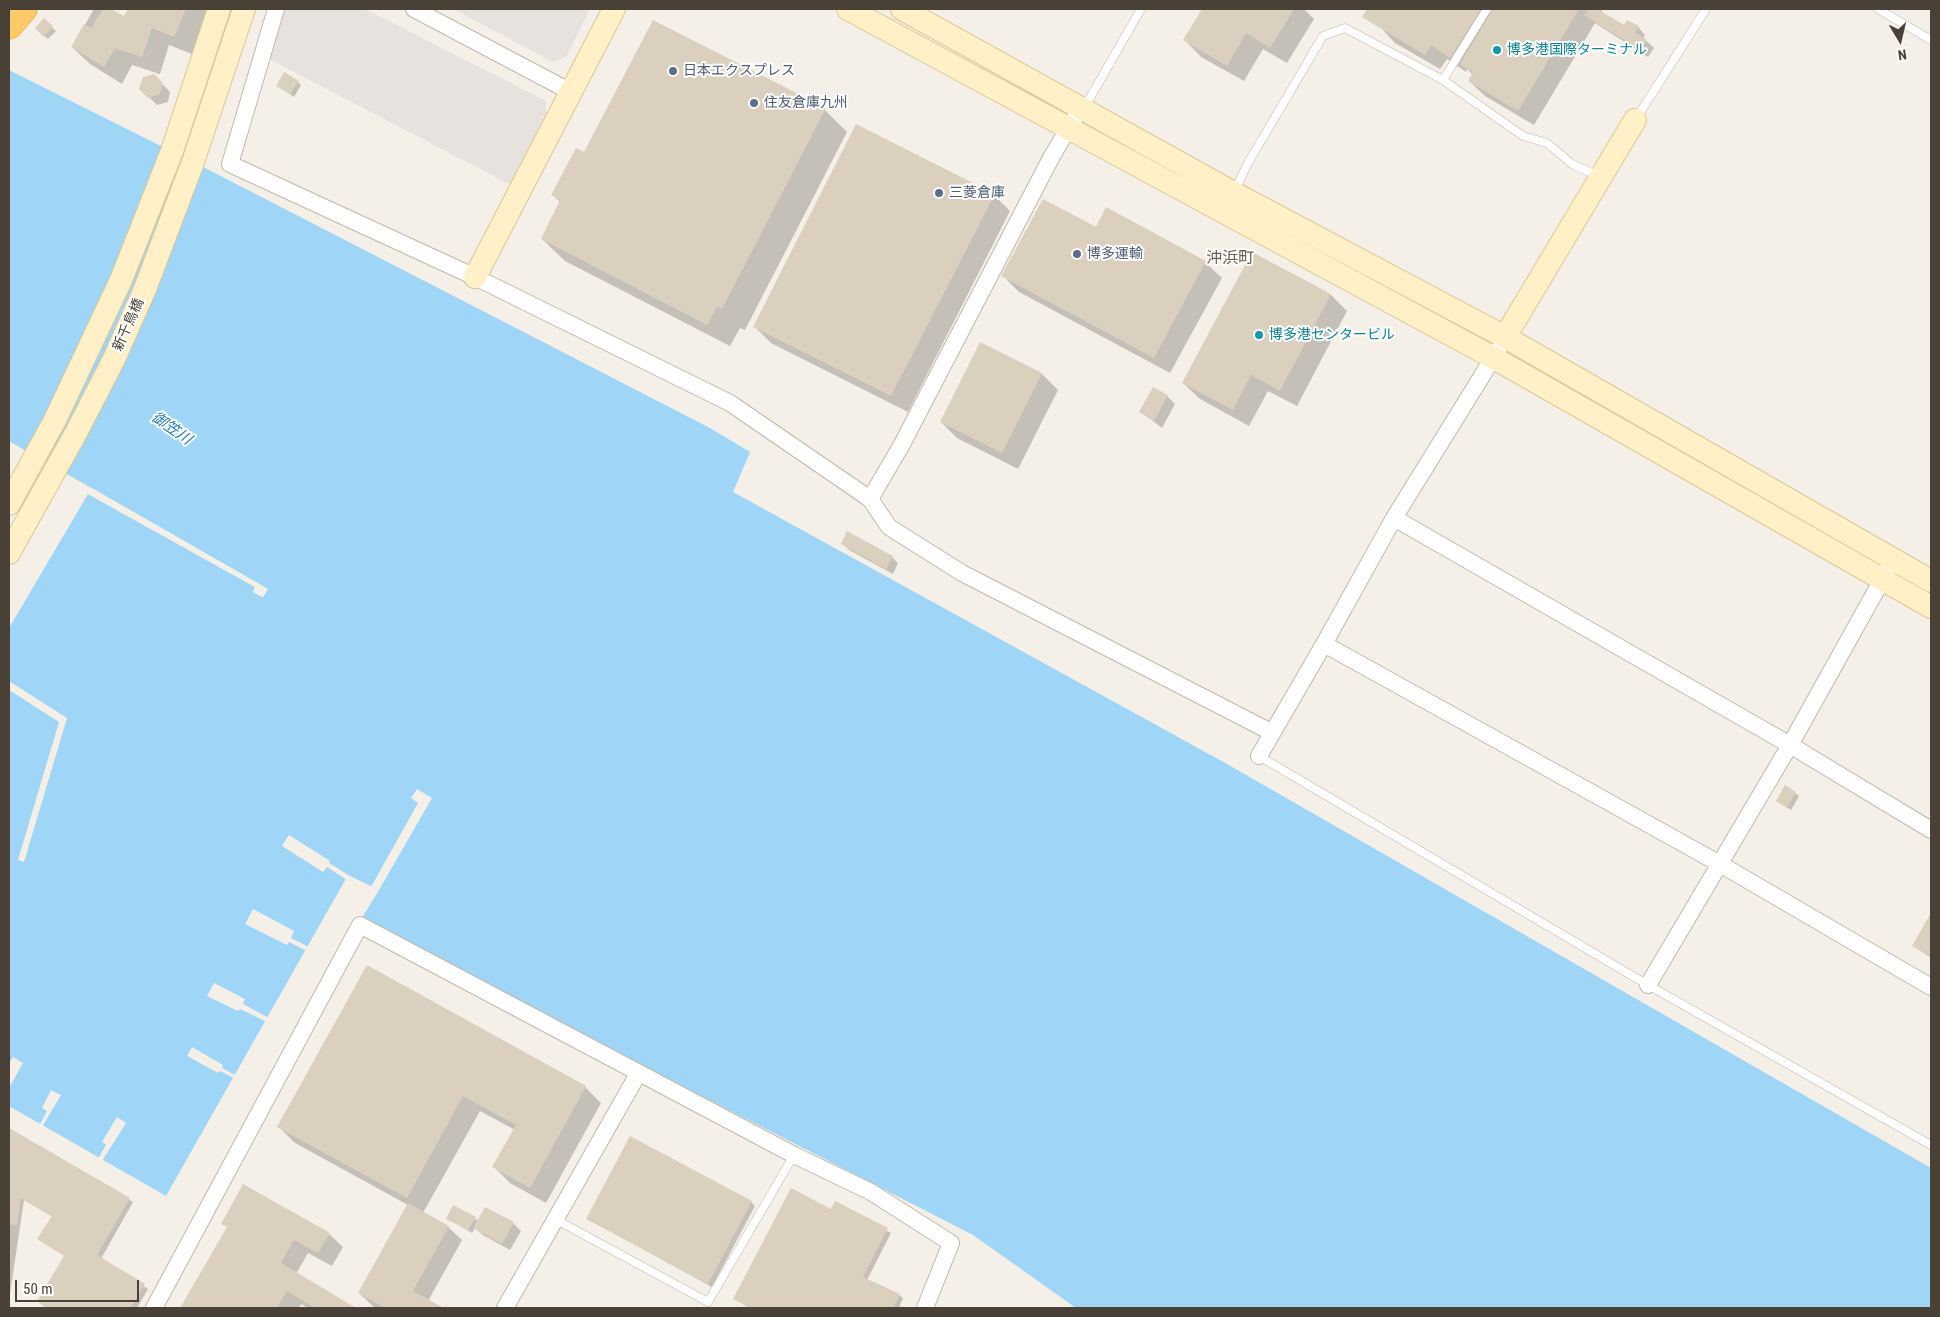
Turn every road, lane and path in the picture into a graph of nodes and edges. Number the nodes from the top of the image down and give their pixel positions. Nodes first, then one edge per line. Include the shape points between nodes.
1 (18, 9) edge
2 (23, 9) edge
3 (219, 9) edge
4 (244, 9) edge
5 (276, 9) edge
6 (414, 9) edge
7 (614, 9) edge
8 (848, 9) edge
9 (902, 9) edge
10 (1141, 9) edge
11 (1487, 9) edge
12 (1706, 9) edge
13 (1878, 9) edge
14 (9, 19) edge
15 (9, 25) edge
16 (1931, 40) edge
17 (1443, 80) junction
18 (571, 92) junction
19 (1084, 108) junction
20 (1635, 120) joint
21 (1067, 128) junction
22 (1601, 177) junction
23 (1228, 202) junction
24 (475, 277) junction
25 (1505, 337) junction
26 (1494, 358) junction
27 (870, 499) junction
28 (9, 504) edge
29 (1394, 518) junction
30 (9, 553) edge
31 (1894, 560) junction
32 (1882, 580) junction
33 (1931, 581) edge
34 (1931, 607) edge
35 (1324, 644) junction
36 (1272, 732) junction
37 (1790, 745) junction
38 (1259, 756) joint
39 (1931, 830) edge
40 (1720, 864) junction
41 (1648, 985) junction
42 (1931, 987) edge
43 (638, 1074) junction
44 (1931, 1145) edge
45 (794, 1155) junction
46 (555, 1219) junction
47 (154, 1308) edge
48 (505, 1308) edge
49 (924, 1308) edge

1 - 14 highway
2 - 15 highway
3 - 28 street, 新千鳥橋 via 172,151 121,280 68,395
4 - 30 street, 新千鳥橋 via 167,233 114,358
5 - 24 street via 230,164
6 - 18 street
7 - 18 street
8 - 21 street
9 - 19 street
10 - 19 lane
11 - 17 lane
12 - 20 lane
13 - 16 lane
17 - 22 lane via 1523,136 1547,143 1572,164
17 - 23 lane via 1345,28 1323,36 1248,162
18 - 24 street
19 - 21 street
19 - 23 street
20 - 22 street
21 - 23 street
21 - 27 street via 902,446
22 - 25 street
23 - 25 street
23 - 26 street
24 - 27 street via 730,403
25 - 26 street
25 - 31 street
26 - 29 street
26 - 32 street
27 - 36 street via 889,527 962,573
29 - 35 street
29 - 37 street
31 - 32 street
31 - 33 street
32 - 34 street
32 - 37 street
35 - 36 street
35 - 40 street
36 - 38 street
37 - 39 street
37 - 40 street
38 - 41 lane
40 - 41 street
40 - 42 street
41 - 44 lane
43 - 45 street
43 - 46 street
43 - 47 street via 360,926
45 - 46 lane via 708,1302
45 - 49 street via 871,1192 951,1243
46 - 48 street

